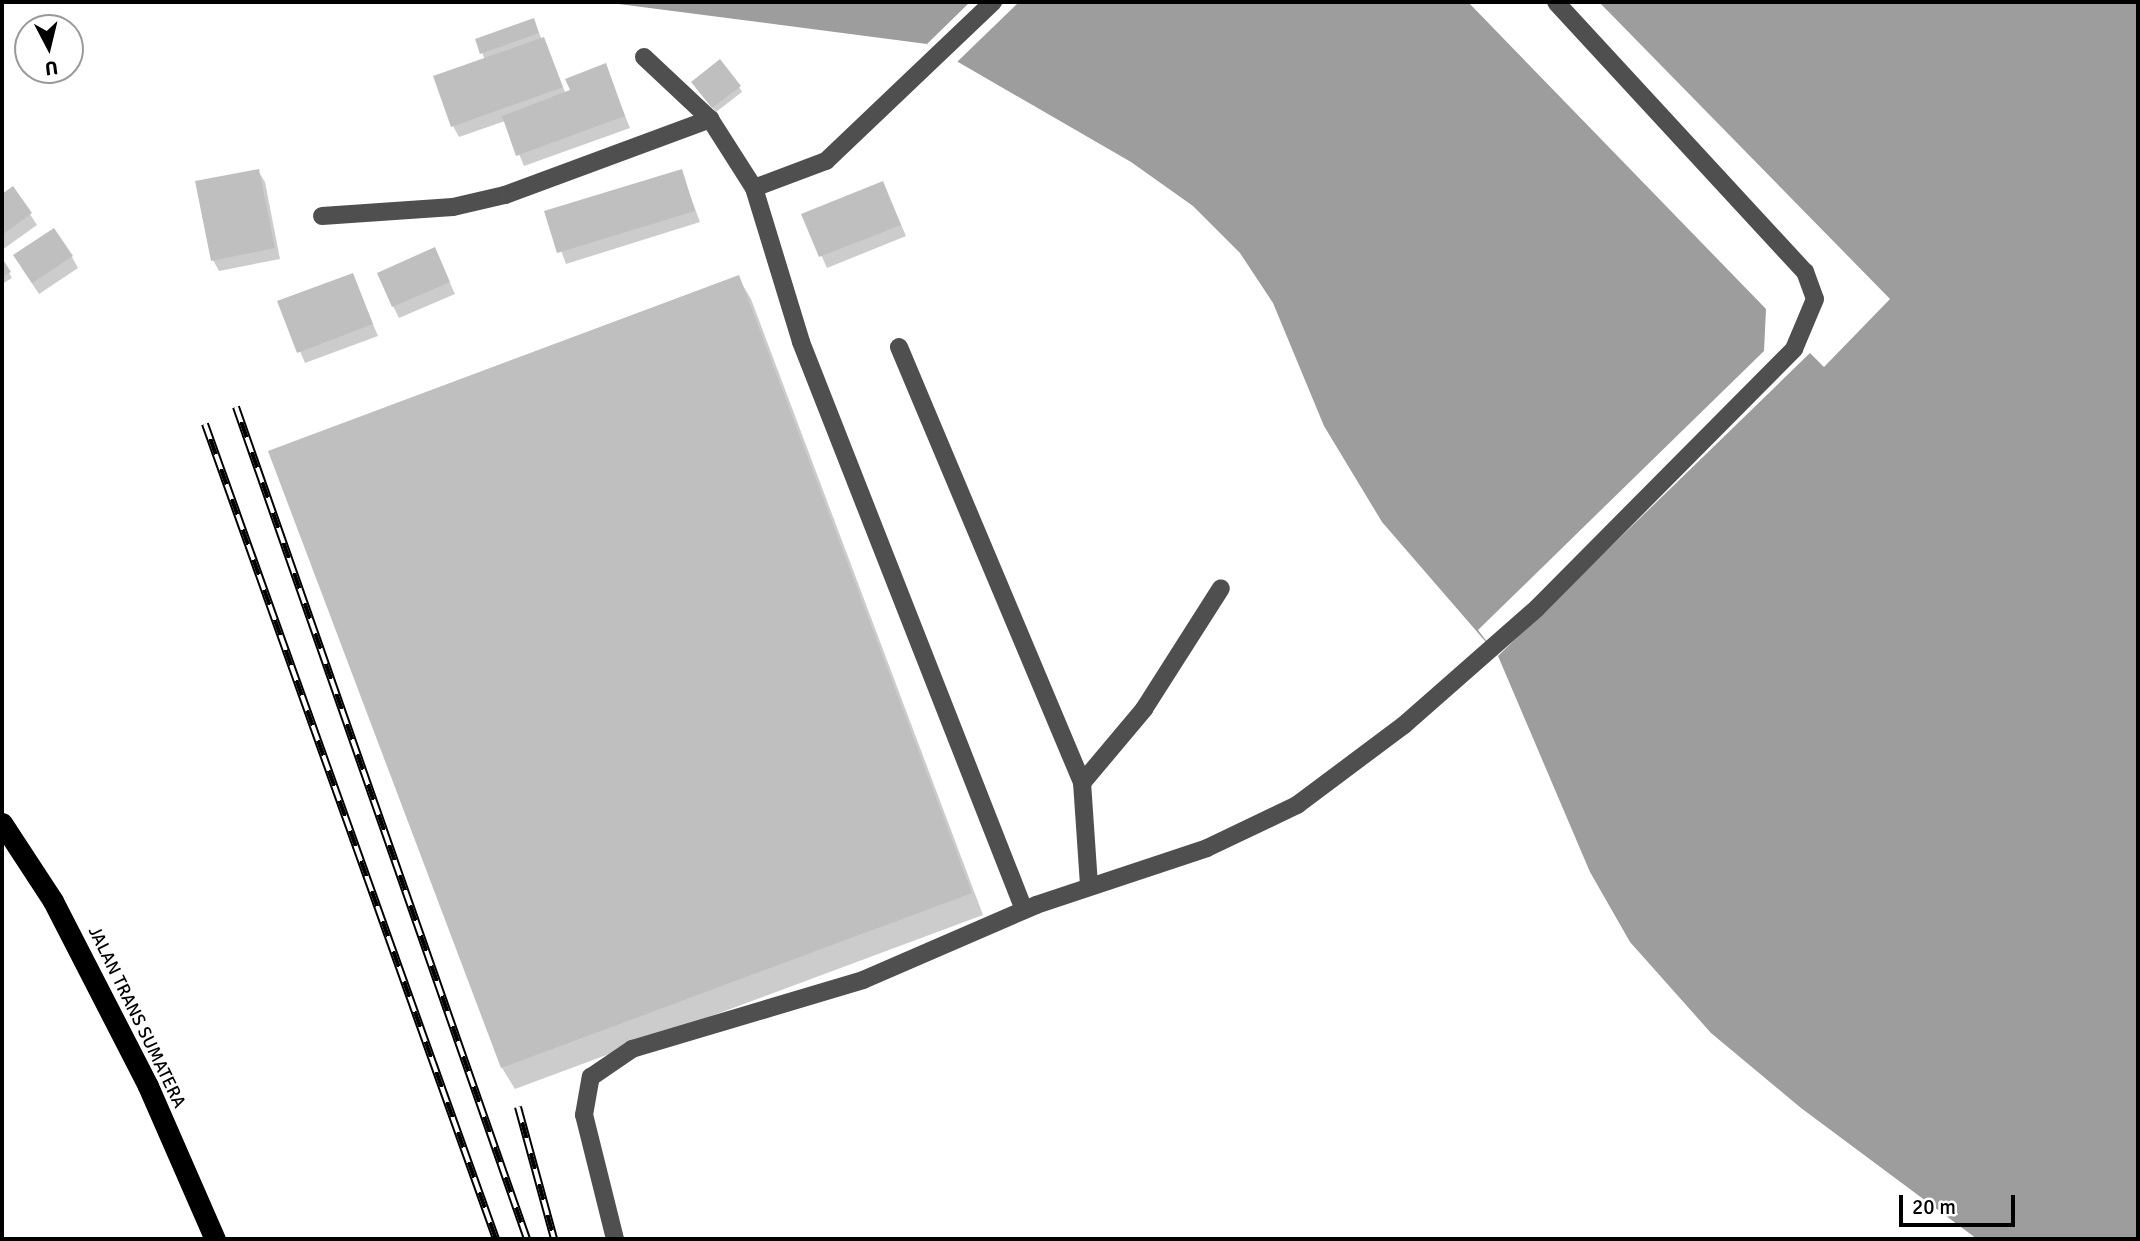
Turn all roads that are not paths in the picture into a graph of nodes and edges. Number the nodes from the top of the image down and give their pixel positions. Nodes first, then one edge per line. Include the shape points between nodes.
1 (993, 2) edge
2 (1556, 2) edge
3 (644, 57) dead end
4 (710, 119) junction
5 (754, 188) junction
6 (322, 216) dead end
7 (899, 346) dead end
8 (1221, 588) dead end
9 (1082, 783) junction
10 (2, 823) edge
11 (1089, 885) junction
12 (1024, 910) junction
13 (215, 1239) edge
14 (615, 1239) edge

1 - 5 lane via 827,161
2 - 11 lane via 1805,272 1815,299 1794,349 1537,608 1404,725 1297,805 1207,848
3 - 4 lane
4 - 5 lane
4 - 6 lane via 505,195 453,207
5 - 12 lane via 801,342
7 - 9 lane
8 - 9 lane via 1143,709
9 - 11 lane
10 - 13 highway, JALAN TRANS SUMATERA via 66,926 148,1086
11 - 12 lane
12 - 14 lane via 863,980 632,1049 590,1077 584,1115

